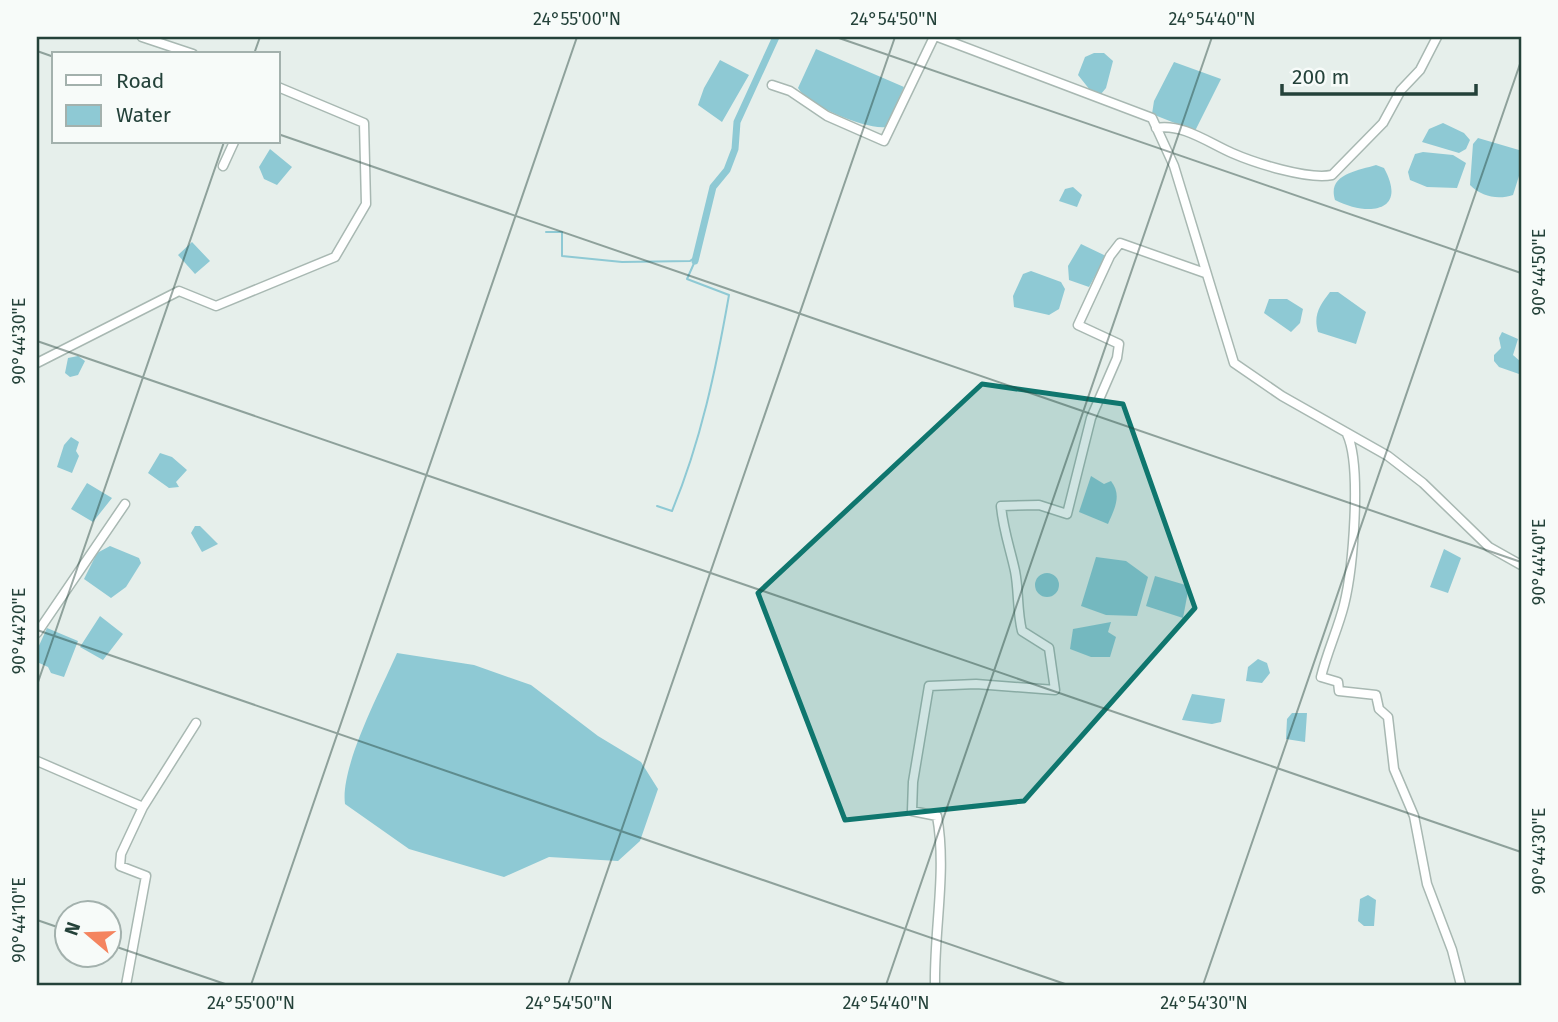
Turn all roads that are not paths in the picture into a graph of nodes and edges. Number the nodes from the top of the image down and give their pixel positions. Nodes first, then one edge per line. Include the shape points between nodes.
1 (142, 37) edge
2 (936, 37) edge
3 (1437, 37) edge
4 (187, 52) edge
5 (772, 85) dead end
6 (280, 88) edge
7 (1156, 128) junction
8 (233, 144) edge
9 (223, 166) dead end
10 (1205, 273) junction
11 (37, 363) edge
12 (1347, 434) junction
13 (125, 504) dead end
14 (1521, 565) edge
15 (37, 634) edge
16 (196, 723) dead end
17 (37, 761) edge
18 (143, 807) junction
19 (125, 985) edge
20 (935, 985) edge
21 (1461, 985) edge

1 - 4 street
2 - 5 street via 884,141 827,116 790,90
2 - 7 street via 1152,118
3 - 7 street via 1383,123 1332,175 1320,178 1270,165 1179,128
6 - 11 street via 364,123 366,204 335,257 216,306 179,290
7 - 10 street via 1174,166
8 - 9 street
10 - 12 street via 1234,363
10 - 20 street via 1120,243 1078,324 1119,344 1091,418 1067,514 1039,505 1001,506 1022,631 1049,648 1055,690 929,686 912,811 937,816 940,833
12 - 14 street via 1388,456 1489,547
12 - 21 street via 1352,446 1354,521 1345,603 1321,677 1338,682 1339,691 1376,695 1379,709 1388,717 1394,769 1414,816 1427,884
13 - 15 street
16 - 18 street
17 - 18 street
18 - 19 street via 121,854 120,866 146,876

